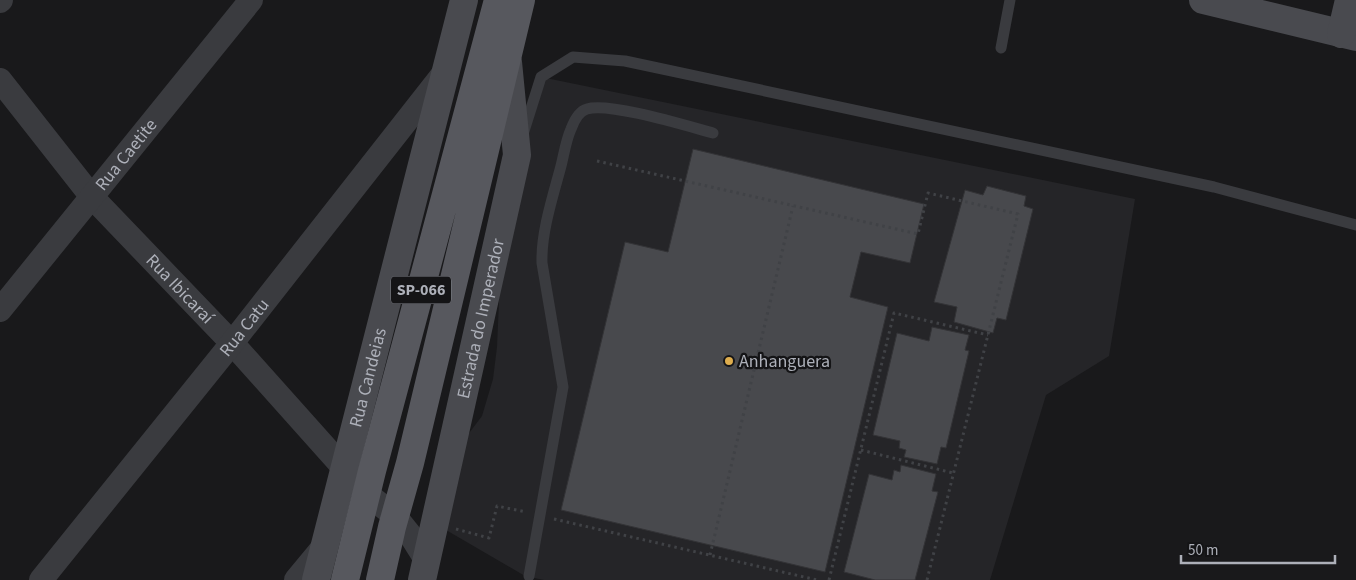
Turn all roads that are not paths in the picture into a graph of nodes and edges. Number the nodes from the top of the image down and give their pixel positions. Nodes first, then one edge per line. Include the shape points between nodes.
1 (251, 0) edge
2 (464, 0) edge
3 (498, 0) edge
4 (520, 0) edge
5 (1010, 0) edge
6 (1203, 0) edge
7 (1349, 0) edge
8 (1349, 36) edge
9 (1000, 48) dead end
10 (507, 56) junction
11 (444, 73) junction
12 (0, 80) edge
13 (713, 133) dead end
14 (517, 155) junction
15 (92, 196) junction
16 (1356, 225) edge
17 (0, 310) edge
18 (232, 343) junction
19 (344, 468) junction
20 (367, 494) junction
21 (437, 512) junction
22 (395, 516) junction
23 (325, 545) junction
24 (424, 570) edge
25 (529, 576) dead end
26 (41, 580) edge
27 (296, 580) edge
28 (316, 580) edge
29 (345, 580) edge
30 (380, 580) edge

1 - 15 street, Rua Caetite
2 - 11 main road, Rua Candeias
3 - 20 main road, SP-066
4 - 10 main road, SP-066
5 - 9 lane
6 - 8 main road
7 - 8 main road
10 - 14 main road, Estrada do Imperador
10 - 22 main road, SP-066
11 - 18 street, Rua Catu
11 - 19 main road, Rua Candeias
12 - 15 street, Rua Ibicaraí
13 - 25 lane via 612,108 594,107 584,109 570,129 542,248 563,387
14 - 16 lane via 542,77 573,57 616,60 1214,187
14 - 21 main road, Estrada do Imperador
15 - 17 street, Rua Caetite
15 - 18 street, Rua Ibicaraí
18 - 19 street, Rua Ibicaraí
18 - 26 street, Rua Catu
19 - 20 street, Rua Ibicaraí
19 - 23 main road, Rua Candeias
20 - 22 street, Rua Ibicaraí
20 - 29 main road, SP-066
21 - 22 main road via 431,509
21 - 24 main road, Estrada do Imperador
22 - 24 street, Rua Ibicaraí via 411,536
22 - 30 main road, SP-066
23 - 27 street
23 - 28 main road, Rua Candeias

